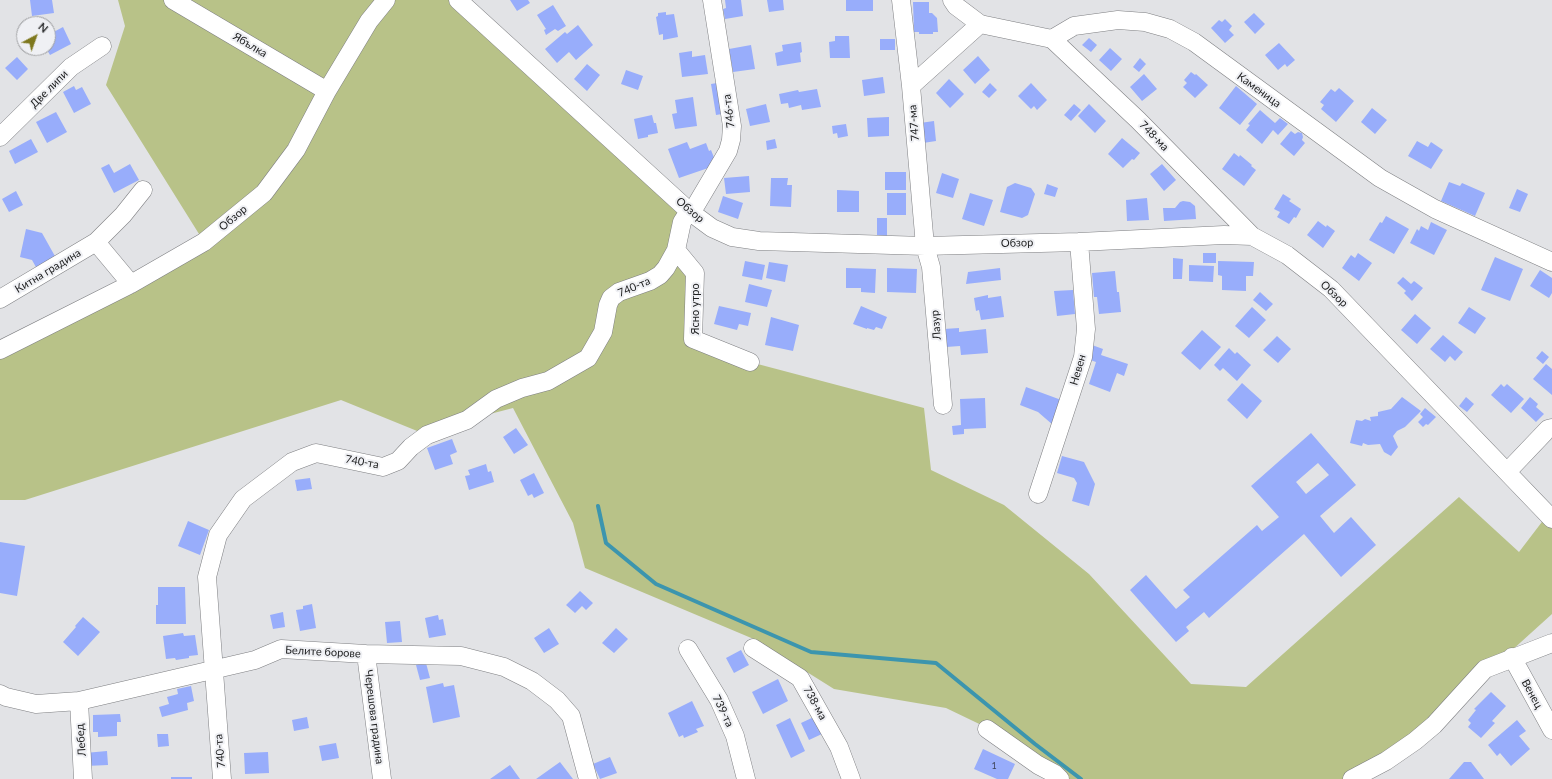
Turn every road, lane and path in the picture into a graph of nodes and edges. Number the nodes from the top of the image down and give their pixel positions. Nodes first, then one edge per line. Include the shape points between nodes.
1 (173, 0) edge
2 (386, 0) edge
3 (712, 0) edge
4 (901, 0) edge
5 (952, 0) edge
6 (469, 3) edge
7 (980, 24) junction
8 (1052, 39) junction
9 (102, 46) dead end
10 (911, 86) junction
11 (327, 91) junction
12 (0, 137) edge
13 (143, 190) dead end
14 (689, 211) junction
15 (1252, 236) junction
16 (96, 242) junction
17 (1079, 242) junction
18 (924, 246) junction
19 (676, 250) junction
20 (1552, 262) edge
21 (131, 284) junction
22 (0, 299) edge
23 (0, 350) edge
24 (750, 362) dead end
25 (943, 405) dead end
26 (1552, 428) edge
27 (1507, 472) junction
28 (1038, 494) dead end
29 (1552, 519) edge
30 (1552, 643) edge
31 (753, 648) dead end
32 (688, 650) dead end
33 (366, 654) junction
34 (1512, 657) junction
35 (213, 669) junction
36 (0, 694) edge
37 (78, 701) junction
38 (988, 729) dead end
39 (1552, 730) edge
40 (83, 779) edge
41 (222, 779) edge
42 (382, 779) edge
43 (588, 779) edge
44 (746, 779) edge
45 (851, 779) edge
46 (1060, 779) edge
47 (1352, 779) edge

1 - 11 street, Ябълка
2 - 11 street, Обзор via 369,21
3 - 14 street, 746-та via 732,126 731,140 728,151 696,205
4 - 10 street, 747-ма
5 - 7 street
6 - 14 street, Обзор
7 - 8 street
7 - 10 street
8 - 15 street, 748-ма via 1138,120
8 - 20 street, Каменица via 1074,26 1118,20 1145,22 1170,29 1194,42 1380,178 1435,209
9 - 12 street, Две липи via 71,67
10 - 18 street, 747-ма
11 - 21 street, Обзор via 296,150 264,193 204,242
13 - 16 street, Китна градина
14 - 18 street, Обзор via 712,228 732,237 760,241
14 - 19 street, 740-та via 682,222
15 - 17 street, Обзор
15 - 27 street, Обзор via 1287,255 1331,289
16 - 21 street
16 - 22 street, Китна градина
17 - 18 street, Обзор
17 - 28 street, Невен via 1086,329 1083,358
18 - 25 street, Лазур via 931,267
19 - 24 street, Ясно утро via 695,272 693,339
19 - 35 street, 740-та via 660,275 619,292 611,298 603,332 588,358 548,381 496,399 467,420 427,435 398,461 383,467 316,453 292,462 244,499 218,535 207,577
21 - 23 street, Обзор
26 - 27 street via 1548,429
27 - 29 street, Обзор
30 - 34 street
31 - 45 street, 738-ма via 800,678 839,747
32 - 44 street, 739-та via 719,700 735,736
33 - 35 street, Белите борове via 281,649 255,660
33 - 42 street, Черешова градина
33 - 43 street, Белите борове via 461,656 504,667 532,681 557,700 571,716
34 - 39 street, Венец
34 - 47 street via 1485,669 1434,725 1415,741 1386,761
35 - 37 street, Белите борове
35 - 41 street, 740-та
36 - 37 street, Белите борове via 36,704
37 - 40 street, Лебед
38 - 46 street

